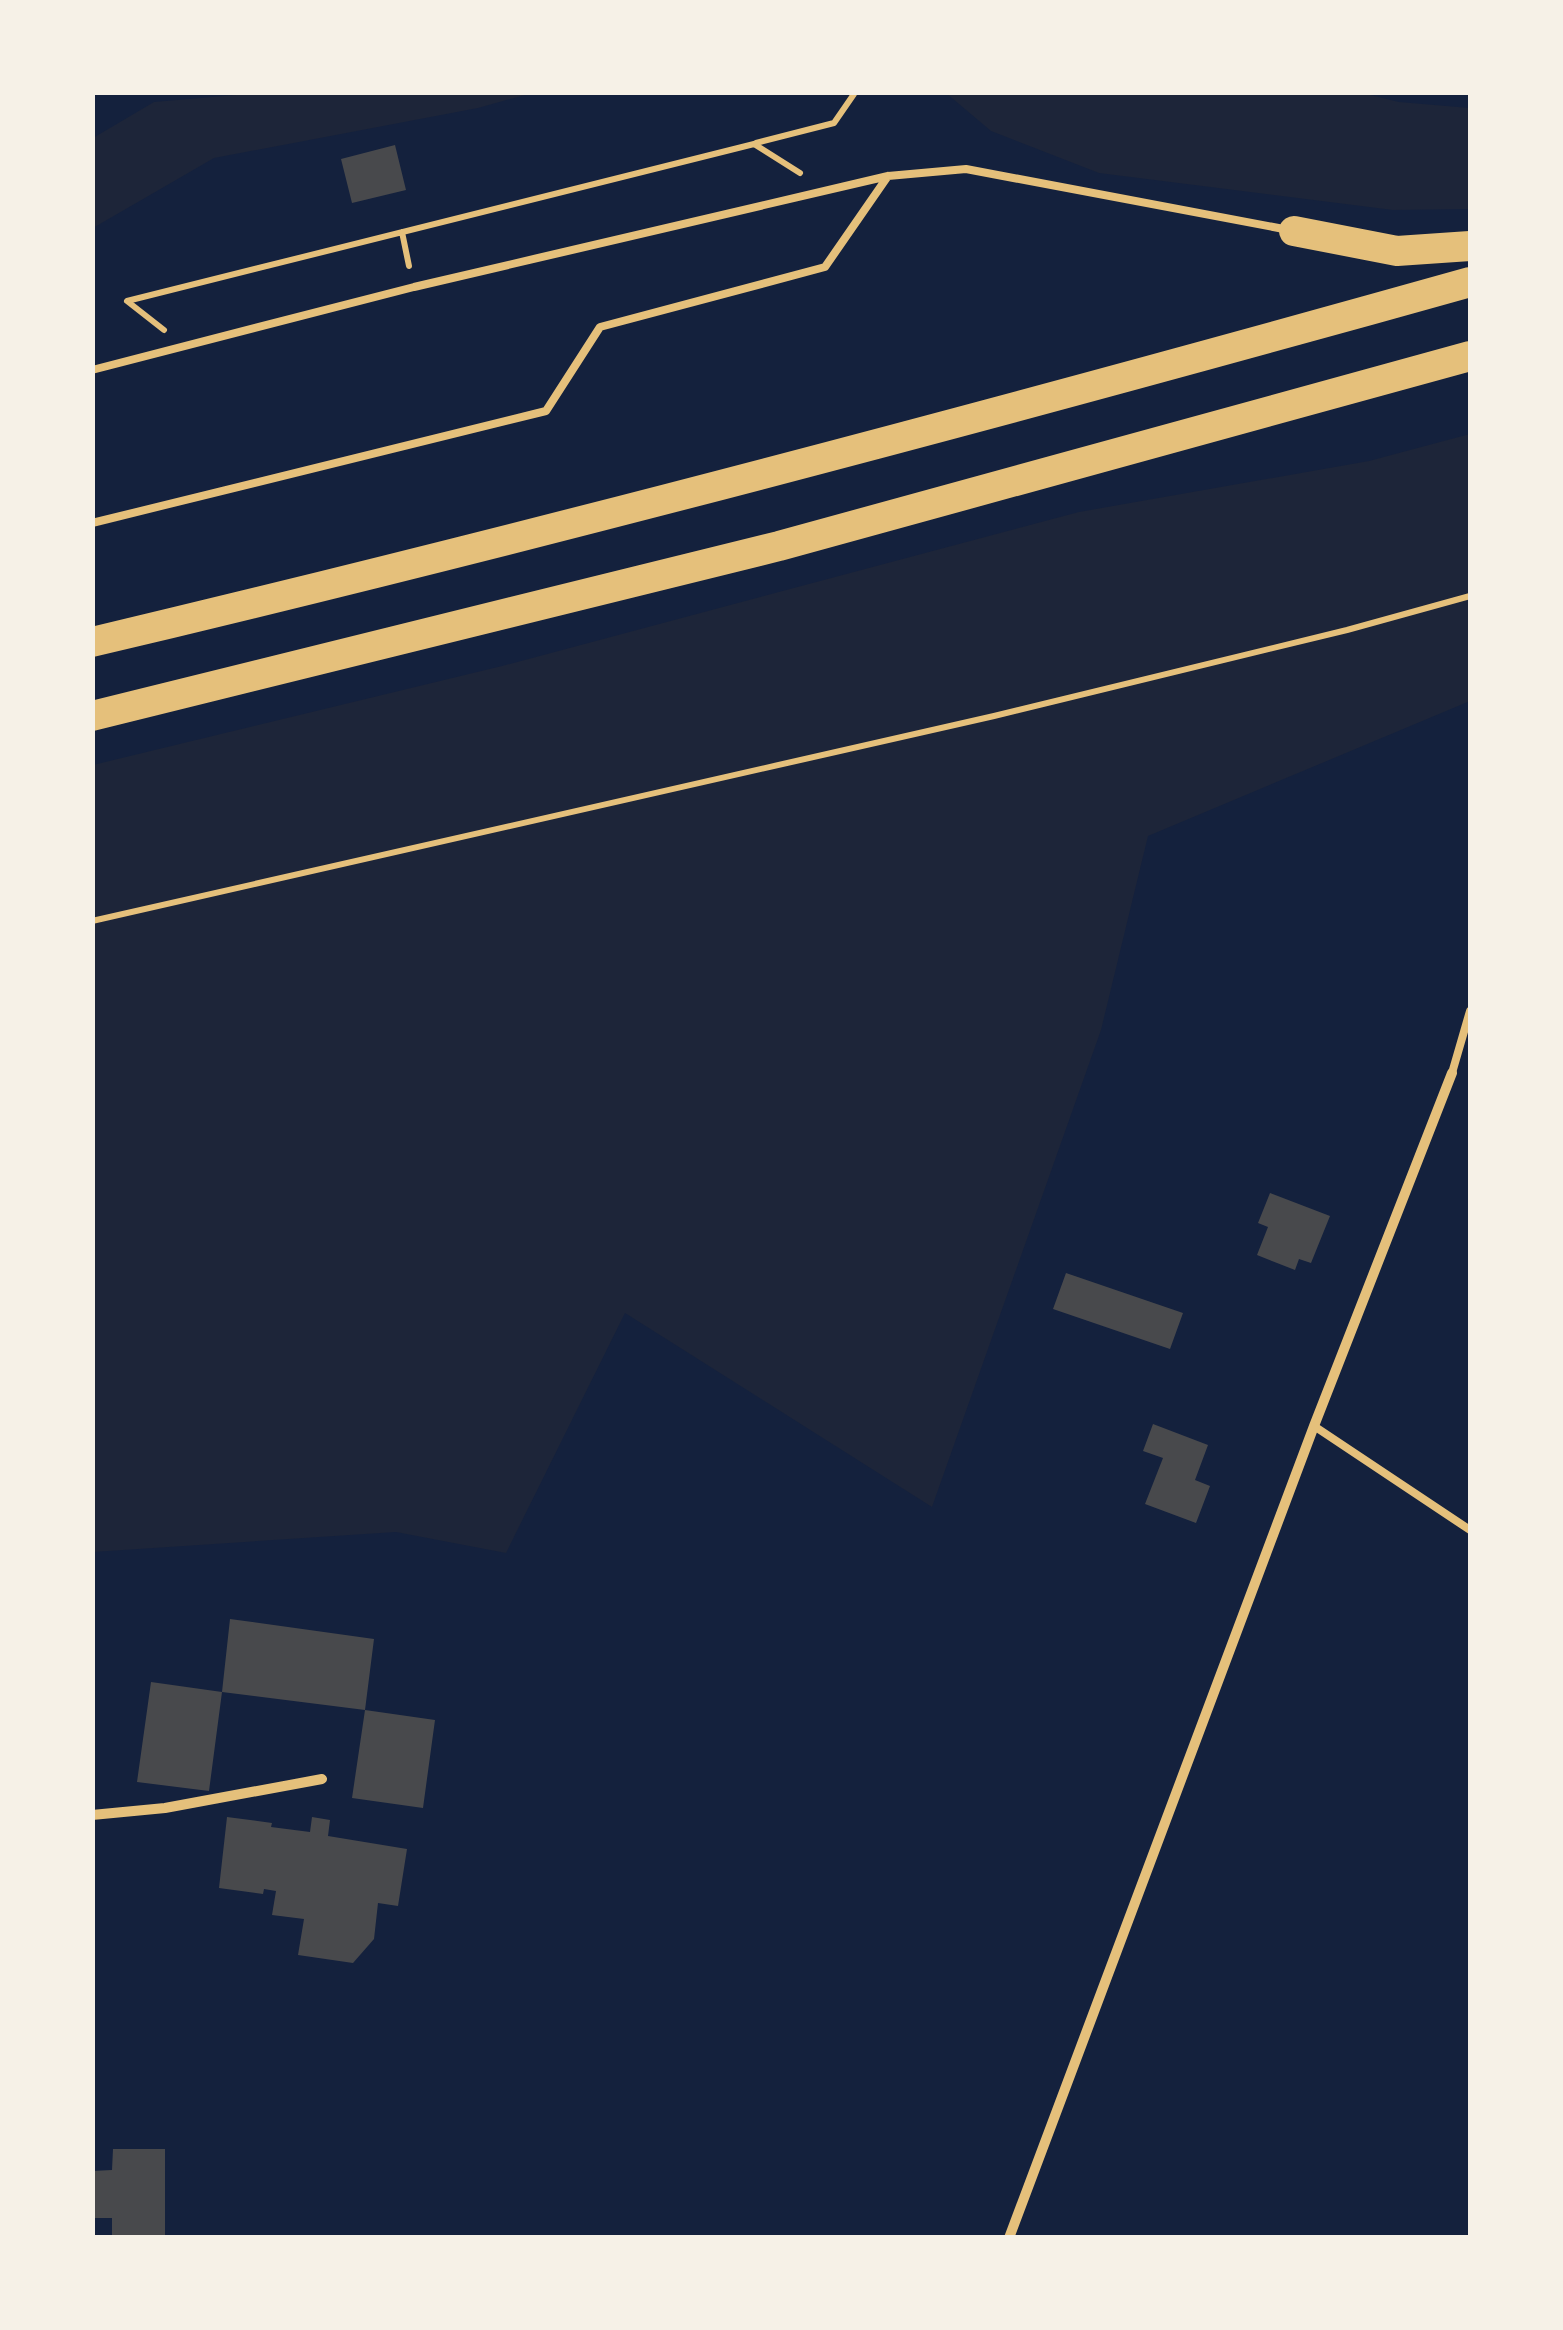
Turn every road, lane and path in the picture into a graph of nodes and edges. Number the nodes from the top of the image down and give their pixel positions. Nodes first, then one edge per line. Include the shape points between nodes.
1 (852, 92) edge
2 (754, 144) junction
3 (888, 176) junction
4 (827, 191) junction
5 (1294, 231) joint
6 (402, 232) junction
7 (1470, 246) edge
8 (1470, 282) edge
9 (414, 287) junction
10 (184, 347) junction
11 (1470, 356) edge
12 (92, 370) edge
13 (92, 523) edge
14 (1470, 596) edge
15 (92, 642) edge
16 (92, 716) edge
17 (92, 921) edge
18 (1470, 1011) edge
19 (1452, 1073) joint
20 (1314, 1426) junction
21 (1470, 1530) edge
22 (322, 1779) dead end
23 (92, 1815) edge
24 (1009, 2238) edge

1 - 2 path via 834,123
2 - 4 path
2 - 6 path
3 - 4 lane
3 - 5 lane via 966,168
3 - 13 lane via 825,267 600,327 546,411
4 - 9 lane
5 - 7 highway via 1397,251
6 - 9 path
6 - 10 path via 127,300
8 - 15 highway via 1010,411
9 - 10 lane
10 - 12 lane
11 - 16 highway via 778,546
14 - 17 path via 994,716
18 - 19 lane
19 - 20 street
20 - 21 lane
20 - 24 street
22 - 23 street

